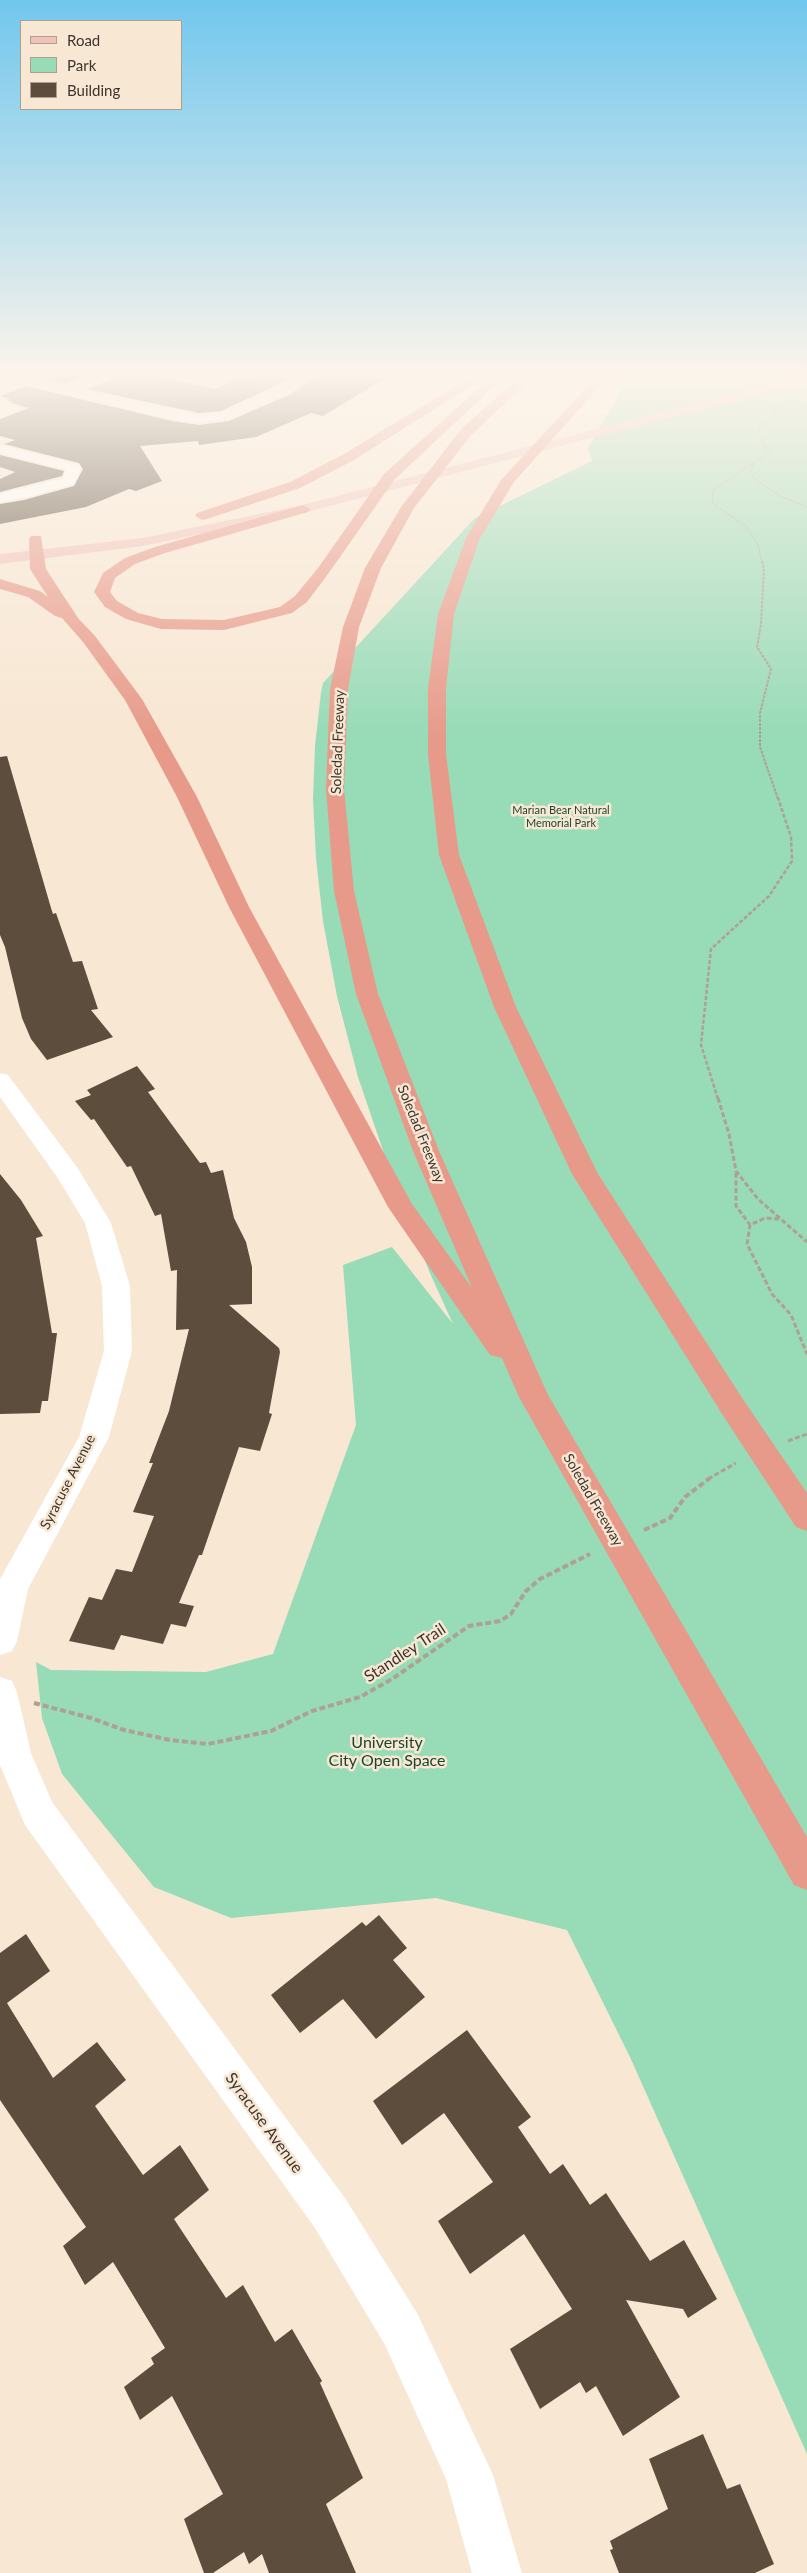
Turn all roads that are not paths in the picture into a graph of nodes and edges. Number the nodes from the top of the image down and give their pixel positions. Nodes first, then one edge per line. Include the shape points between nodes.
1 (262, 496) edge
2 (327, 496) edge
3 (375, 496) edge
4 (416, 496) edge
5 (498, 496) edge
6 (303, 502) junction
7 (202, 516) junction
8 (185, 518) dead end
9 (52, 537) dead end
10 (18, 541) dead end
11 (36, 547) junction
12 (0, 559) edge
13 (0, 584) edge
14 (72, 621) junction
15 (0, 1080) edge
16 (534, 1397) junction
17 (802, 1511) edge
18 (0, 1641) edge
19 (14, 1697) edge
20 (807, 1872) edge
21 (497, 2573) edge

1 - 7 highway
2 - 6 main road
3 - 6 highway via 301,599 286,610 224,625 161,624 132,616 111,604 102,592 108,576 130,561
4 - 16 highway, Soledad Freeway via 373,568 354,618 339,689 334,789 344,891 367,994 422,1142
5 - 17 highway via 473,538 446,614 437,688 437,754 449,855 505,1007 585,1174
6 - 7 main road
6 - 11 main road via 143,542
7 - 8 main road
9 - 11 main road
10 - 11 main road
11 - 12 main road
11 - 14 highway via 38,569
13 - 14 highway via 34,594
14 - 16 highway via 133,699 187,797 239,907 401,1207
15 - 18 street, Syracuse Avenue via 68,1172 98,1223 116,1286 118,1351 94,1437 12,1588
16 - 20 highway, Soledad Freeway
19 - 21 street, Syracuse Avenue via 13,1753 38,1814 330,2213 402,2329 470,2475

